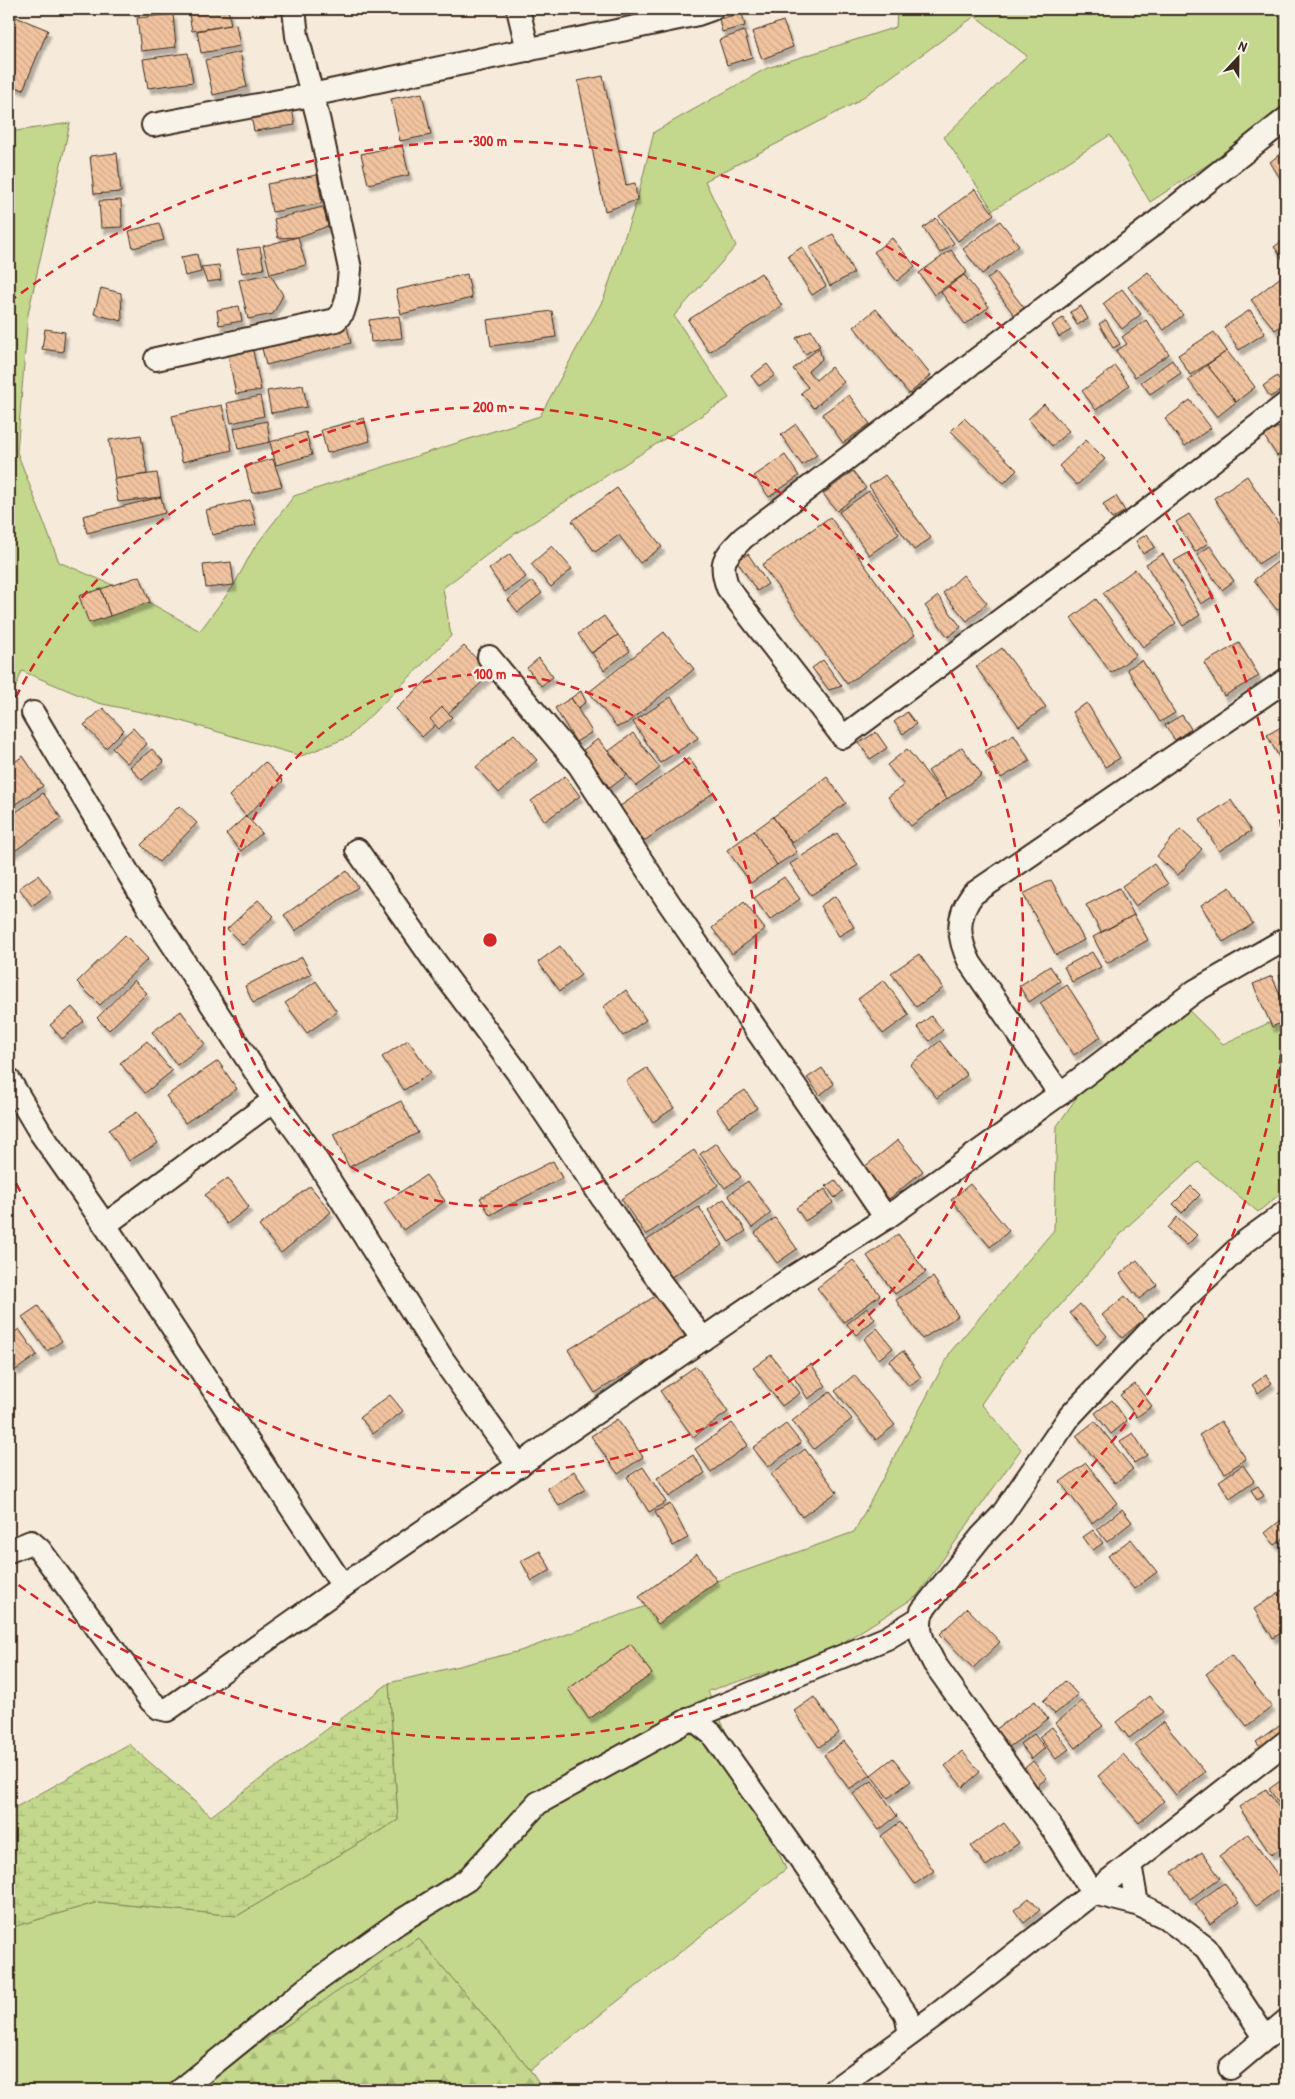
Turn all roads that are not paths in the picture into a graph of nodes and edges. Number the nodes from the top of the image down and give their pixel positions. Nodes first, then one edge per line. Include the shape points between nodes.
1 (294, 9) edge
2 (518, 9) edge
3 (712, 9) edge
4 (528, 50) junction
5 (321, 94) junction
6 (1286, 119) edge
7 (154, 125) dead end
8 (156, 358) dead end
9 (1286, 404) edge
10 (489, 657) dead end
11 (1286, 680) edge
12 (34, 713) dead end
13 (357, 850) dead end
14 (1286, 939) edge
15 (9, 1080) edge
16 (1060, 1094) junction
17 (274, 1100) junction
18 (1286, 1212) edge
19 (886, 1218) junction
20 (105, 1224) junction
21 (703, 1339) junction
22 (519, 1466) junction
23 (9, 1552) edge
24 (343, 1586) junction
25 (920, 1618) junction
26 (702, 1714) junction
27 (1286, 1742) edge
28 (1130, 1864) junction
29 (1093, 1892) junction
30 (1137, 1904) junction
31 (1286, 2021) edge
32 (908, 2024) junction
33 (1265, 2037) junction
34 (1230, 2068) dead end
35 (181, 2090) edge
36 (834, 2090) edge

1 - 5 street via 296,36
2 - 4 street
3 - 4 street
4 - 5 street
5 - 7 street
5 - 8 street via 319,122 350,269 343,312 336,320
6 - 9 street via 1158,221 743,538 725,557 722,572 728,588 842,737
10 - 19 street via 578,764 669,903
11 - 16 street via 973,894 965,905 960,923 961,943 970,963
12 - 17 street via 149,908
13 - 21 street via 518,1073 651,1270
14 - 16 street via 1195,992
15 - 20 street via 40,1132
16 - 19 street
17 - 20 street
17 - 22 street via 310,1150 443,1360
18 - 25 street via 1245,1242 1152,1329 1070,1416 1002,1515 922,1611
19 - 21 street
20 - 24 street
21 - 22 street
22 - 24 street
23 - 24 street via 31,1542 40,1550 151,1701 168,1710
25 - 26 street via 887,1638
25 - 29 street via 920,1636 934,1663 1054,1831
26 - 32 street via 712,1734 805,1865
26 - 35 street via 538,1803 467,1880 396,1924 307,1988
27 - 28 street
28 - 29 street
28 - 30 street
29 - 30 street
29 - 32 street via 938,2014
30 - 33 street via 1165,1916 1206,1948
31 - 33 street
32 - 36 street
33 - 34 street

